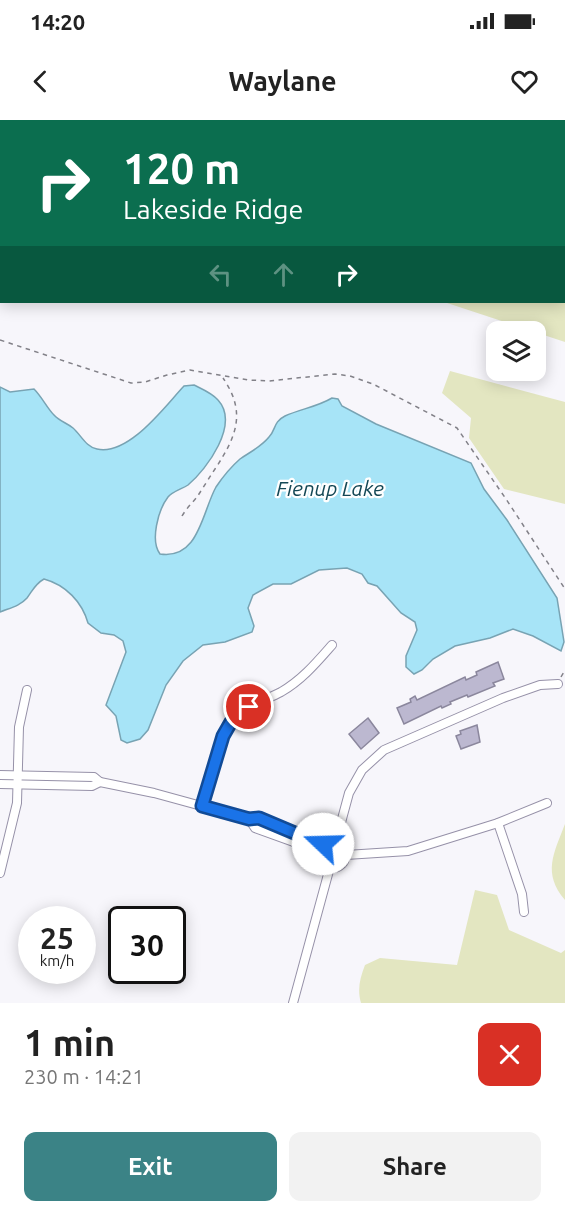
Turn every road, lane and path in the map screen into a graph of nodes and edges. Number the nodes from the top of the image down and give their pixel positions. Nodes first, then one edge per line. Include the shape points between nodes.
1 (0, 340) edge
2 (223, 377) junction
3 (182, 516) dead end
4 (565, 589) edge
5 (332, 645) dead end
6 (558, 684) dead end
7 (27, 690) dead end
8 (0, 774) edge
9 (18, 775) junction
10 (100, 782) junction
11 (0, 784) edge
12 (18, 785) junction
13 (547, 803) dead end
14 (202, 806) junction
15 (498, 822) junction
16 (336, 841) junction
17 (320, 847) junction
18 (346, 855) junction
19 (330, 867) junction
20 (0, 873) edge
21 (524, 912) dead end
22 (293, 1003) edge

1 - 2 path via 131,383 190,370
2 - 3 path via 235,400 235,433
2 - 4 path via 268,381 350,376 453,425
5 - 14 street via 305,674 231,722
6 - 16 street via 540,685 503,698 384,750 362,770 349,793
7 - 9 street via 19,727
8 - 9 street
9 - 10 street via 94,777
9 - 12 street
10 - 12 street via 92,786
10 - 14 street
11 - 12 street
12 - 20 street
13 - 15 street
14 - 17 street via 249,819 255,828 302,845
15 - 18 street via 408,851
15 - 21 street via 522,894
16 - 17 street via 327,841
16 - 18 street
17 - 19 street via 320,860
18 - 19 street via 339,866
19 - 22 street

